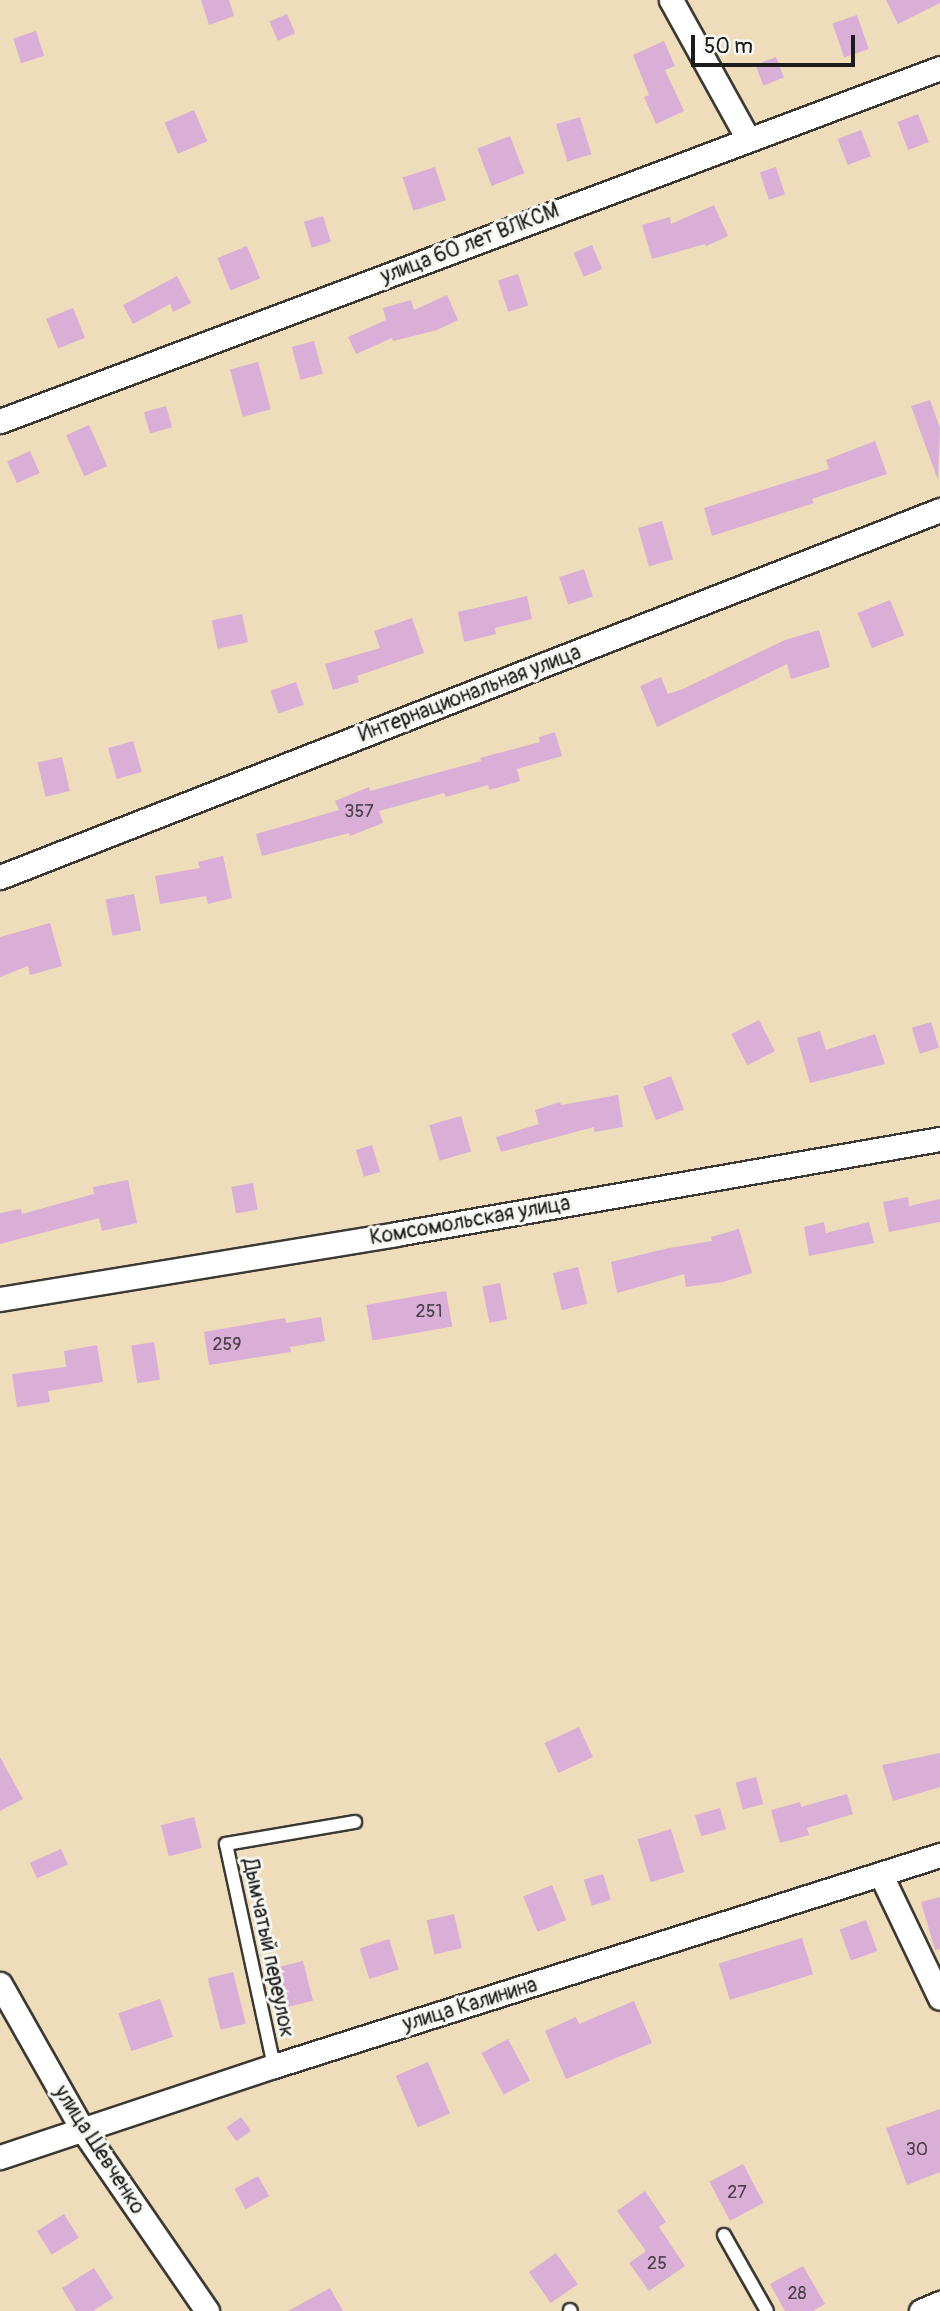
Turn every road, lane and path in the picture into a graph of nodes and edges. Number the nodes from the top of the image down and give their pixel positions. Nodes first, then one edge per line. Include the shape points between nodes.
1 (671, 0) edge
2 (940, 68) edge
3 (748, 139) junction
4 (0, 421) edge
5 (940, 510) edge
6 (0, 877) edge
7 (940, 1139) edge
8 (0, 1300) edge
9 (355, 1822) dead end
10 (940, 1855) edge
11 (881, 1875) junction
12 (0, 1984) edge
13 (940, 1998) edge
14 (274, 2066) junction
15 (82, 2129) junction
16 (0, 2157) edge
17 (723, 2235) dead end
18 (940, 2302) edge
19 (207, 2311) edge
20 (767, 2311) edge
21 (921, 2311) edge

1 - 3 street
2 - 3 street, улица 60 лет ВЛКСМ
3 - 4 street, улица 60 лет ВЛКСМ
5 - 6 street, Интернациональная улица
7 - 8 street, Комсомольская улица
9 - 14 lane, Дымчатый переулок via 226,1844
10 - 11 street, улица Калинина
11 - 13 street
11 - 14 street, улица Калинина
12 - 15 street, улица Шевченко
14 - 15 street, улица Калинина
15 - 16 street, улица Калинина
15 - 19 street, улица Шевченко
17 - 20 lane
18 - 21 street

